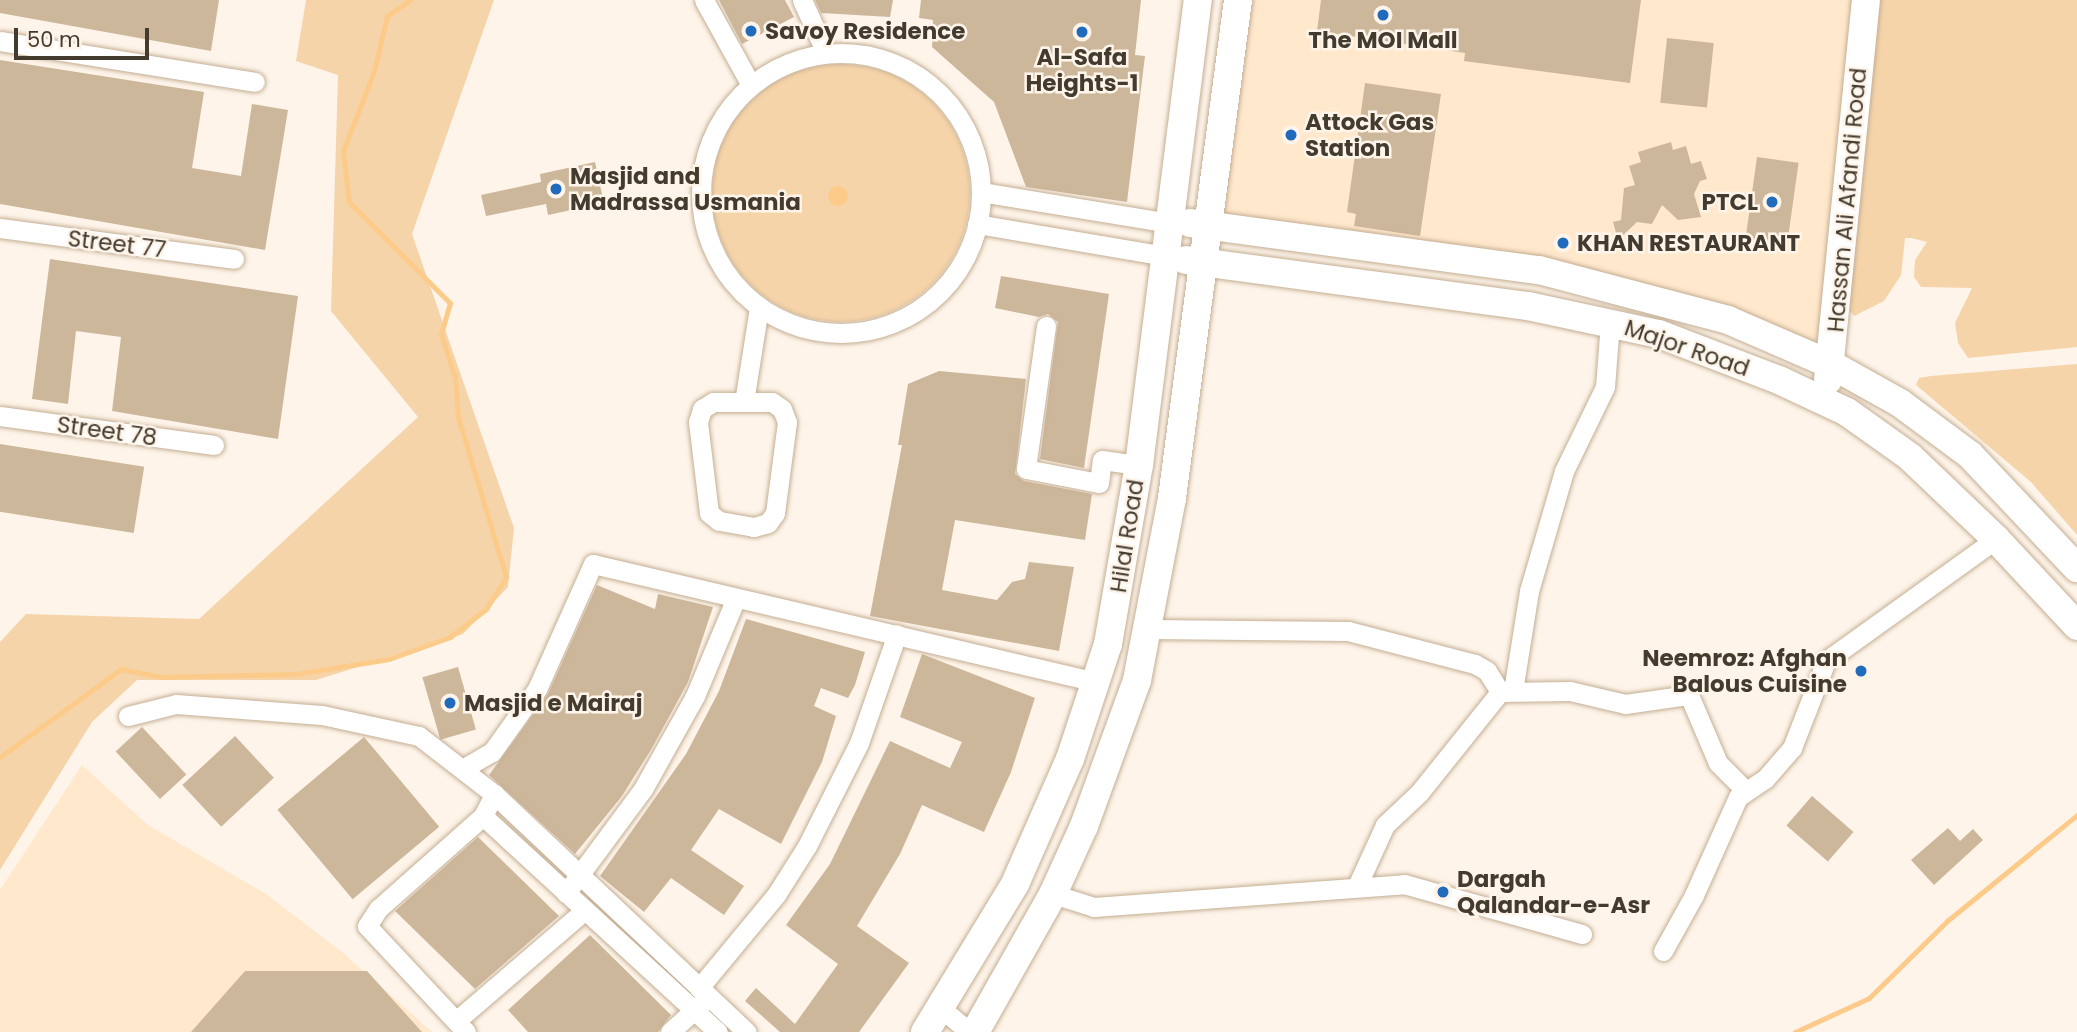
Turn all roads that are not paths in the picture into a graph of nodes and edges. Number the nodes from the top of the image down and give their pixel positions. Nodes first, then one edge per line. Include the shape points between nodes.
1 (704, 0) edge
2 (802, 0) edge
3 (1198, 0) edge
4 (1238, 0) edge
5 (1866, 0) edge
6 (0, 41) edge
7 (826, 53) junction
8 (255, 82) dead end
9 (751, 85) junction
10 (981, 192) junction
11 (1208, 222) junction
12 (1170, 223) junction
13 (978, 224) junction
14 (0, 228) edge
15 (1166, 256) junction
16 (234, 259) dead end
17 (1203, 264) junction
18 (758, 307) junction
19 (1610, 323) junction
20 (1046, 326) dead end
21 (1832, 365) junction
22 (1824, 400) junction
23 (744, 402) junction
24 (0, 416) edge
25 (215, 445) dead end
26 (1139, 465) junction
27 (1996, 539) junction
28 (2077, 568) edge
29 (736, 598) junction
30 (2077, 626) edge
31 (1148, 629) junction
32 (897, 634) junction
33 (1096, 682) junction
34 (1506, 691) junction
35 (128, 716) dead end
36 (464, 768) junction
37 (1745, 790) junction
38 (494, 794) junction
39 (483, 816) junction
40 (581, 876) junction
41 (1358, 884) junction
42 (566, 893) junction
43 (1053, 894) junction
44 (585, 910) junction
45 (1582, 934) dead end
46 (1663, 951) dead end
47 (700, 998) junction
48 (942, 1009) junction
49 (461, 1027) edge
50 (670, 1032) edge
51 (718, 1032) edge
52 (747, 1032) edge
53 (925, 1032) edge
54 (969, 1032) edge
55 (975, 1032) edge

1 - 9 street
2 - 7 street
3 - 12 street, Hilal Road
4 - 11 street, Hilal Road
5 - 21 street, Hassan Ali Afandi Road
6 - 8 street
7 - 9 street via 786,63
7 - 10 street via 857,53 896,64 930,85 958,115 969,139
9 - 18 street via 708,147 701,185 704,220 715,253 733,283
10 - 12 street
10 - 13 street
11 - 12 street, Major Road
11 - 17 street, Hilal Road
11 - 21 street, Major Road via 1539,270 1728,320
12 - 15 street, Hilal Road
13 - 15 street
13 - 18 street via 963,263 937,295 903,319 864,332 823,332 789,324
14 - 16 street, Street 77
15 - 17 street, Major Road
15 - 26 street, Hilal Road
17 - 19 street, Major Road via 1528,306
17 - 31 street, Hilal Road via 1172,498
18 - 23 street
19 - 22 street, Major Road via 1659,334
19 - 34 street via 1605,387 1563,471
20 - 26 street via 1026,469 1099,483 1102,460
21 - 22 street, Hassan Ali Afandi Road
21 - 28 street, Major Road via 1900,403 1970,455
22 - 27 street, Major Road via 1910,457
23 - 23 street via 772,402 782,409 787,422 775,513 768,523 754,527 719,521 709,513 698,422 702,409 713,402
24 - 25 street, Street 78
26 - 33 street, Hilal Road via 1108,645
27 - 30 street, Major Road
27 - 37 street via 1826,661 1792,748 1765,779
29 - 32 street
29 - 36 street via 593,564 537,689 492,752
29 - 40 street via 695,696 643,789
31 - 34 street via 1348,631 1475,664
31 - 43 street, Hilal Road via 1137,680 1114,746
32 - 33 street
32 - 47 street via 859,743 807,846
33 - 48 street, Hilal Road via 1070,759 1015,884
34 - 37 street via 1570,691 1626,704 1689,695 1718,763
34 - 41 street via 1419,793 1385,825
35 - 36 street via 176,704 322,715 419,736
36 - 38 street
37 - 46 street via 1732,807 1695,895
38 - 39 street
38 - 40 street
39 - 42 street
39 - 49 street via 378,909 367,926
40 - 42 street
40 - 47 street
41 - 43 street via 1328,891 1094,907
41 - 45 street via 1404,884
42 - 44 street
43 - 55 street, Hilal Road
44 - 47 street
44 - 49 street
47 - 50 street
47 - 51 street
47 - 52 street
48 - 53 street, Hilal Road
48 - 54 street

